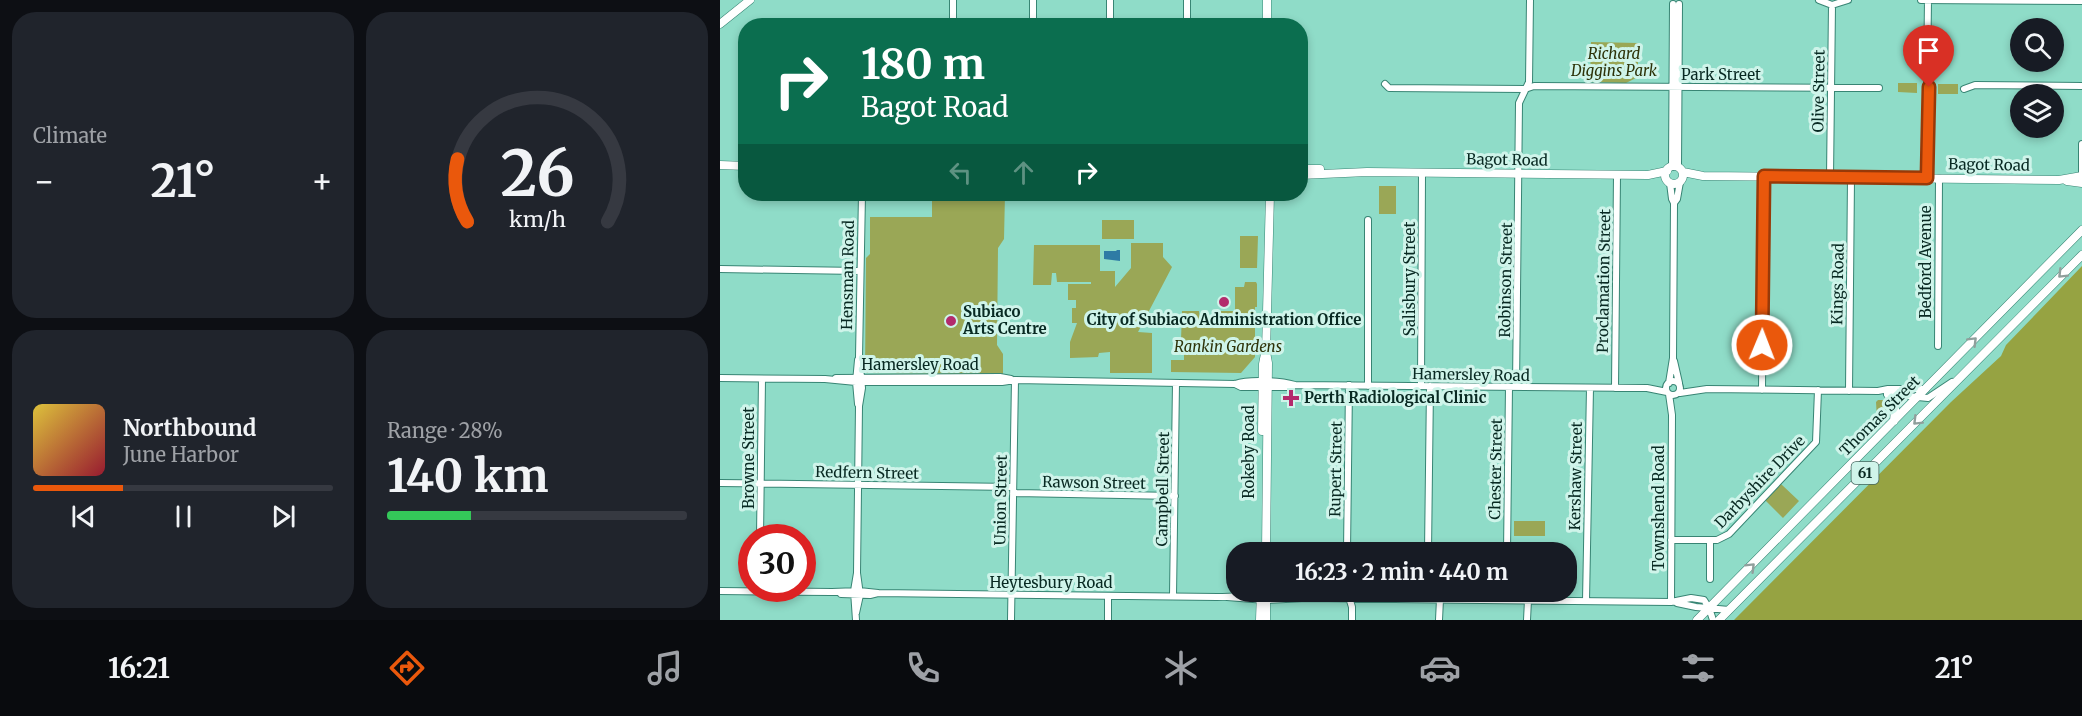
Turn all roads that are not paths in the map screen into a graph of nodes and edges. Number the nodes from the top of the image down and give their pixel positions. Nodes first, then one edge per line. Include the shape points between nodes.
1 (750, 0) edge
2 (953, 0) edge
3 (1033, 0) edge
4 (1110, 0) edge
5 (1187, 0) edge
6 (1267, 0) edge
7 (1272, 0) edge
8 (1530, 0) edge
9 (1819, 0) edge
10 (1848, 0) edge
11 (1921, 0) edge
12 (1928, 0) edge
13 (1676, 2) edge
14 (1832, 2) edge
15 (2082, 2) edge
16 (953, 18) edge
17 (1033, 18) edge
18 (1110, 18) edge
19 (1187, 18) edge
20 (1267, 18) edge
21 (1272, 18) edge
22 (720, 24) edge
23 (1385, 84) dead end
24 (1676, 86) junction
25 (2082, 86) edge
26 (1831, 87) junction
27 (1879, 88) dead end
28 (1525, 89) junction
29 (1964, 89) dead end
30 (2082, 144) edge
31 (720, 165) edge
32 (738, 166) edge
33 (1308, 168) edge
34 (1367, 172) junction
35 (1422, 173) junction
36 (1519, 174) junction
37 (1308, 175) edge
38 (1617, 175) junction
39 (1675, 175) junction
40 (1764, 176) junction
41 (2082, 176) edge
42 (1830, 177) junction
43 (1851, 178) junction
44 (1927, 178) junction
45 (1939, 178) junction
46 (2059, 180) junction
47 (2082, 183) edge
48 (862, 201) edge
49 (1268, 201) edge
50 (1368, 220) dead end
51 (2082, 230) edge
52 (2082, 255) edge
53 (720, 269) edge
54 (860, 271) junction
55 (1938, 346) dead end
56 (1673, 358) junction
57 (720, 378) edge
58 (762, 379) junction
59 (1958, 379) junction
60 (859, 380) junction
61 (1014, 380) junction
62 (1176, 383) junction
63 (1668, 383) junction
64 (1265, 384) junction
65 (1349, 385) junction
66 (1368, 386) junction
67 (1421, 386) junction
68 (1430, 386) junction
69 (1513, 387) junction
70 (1590, 388) junction
71 (1615, 388) junction
72 (1647, 388) junction
73 (1679, 389) junction
74 (1926, 389) junction
75 (1762, 390) junction
76 (1818, 390) junction
77 (1849, 391) junction
78 (1878, 391) junction
79 (1668, 393) junction
80 (1888, 394) junction
81 (1918, 397) junction
82 (1672, 415) junction
83 (1894, 421) junction
84 (720, 483) edge
85 (761, 483) junction
86 (858, 485) junction
87 (1013, 490) junction
88 (1175, 496) junction
89 (760, 524) edge
90 (1671, 540) junction
91 (1710, 540) junction
92 (1261, 542) edge
93 (1266, 542) edge
94 (1347, 542) edge
95 (1428, 542) edge
96 (1507, 542) edge
97 (1710, 579) dead end
98 (720, 591) edge
99 (738, 591) edge
100 (816, 592) edge
101 (857, 593) junction
102 (1012, 595) junction
103 (1108, 596) junction
104 (1173, 596) junction
105 (1226, 598) edge
106 (1577, 601) edge
107 (1586, 601) junction
108 (1262, 602) edge
109 (1264, 602) edge
110 (1350, 602) edge
111 (1440, 602) edge
112 (1527, 602) edge
113 (1671, 602) junction
114 (1709, 608) junction
115 (1729, 610) junction
116 (856, 616) edge
117 (1011, 620) edge
118 (1108, 620) edge
119 (1260, 620) edge
120 (1266, 620) edge
121 (1352, 620) edge
122 (1440, 620) edge
123 (1527, 620) edge
124 (1697, 620) edge
125 (1713, 620) edge
126 (1719, 620) edge

1 - 22 main road
2 - 16 street
3 - 17 street
4 - 18 street
5 - 19 street
6 - 20 main road
7 - 21 main road
8 - 28 street, Robinson Street
9 - 14 street
10 - 14 street
11 - 12 street
12 - 15 street
12 - 44 street
13 - 24 street, Townshend Road
14 - 26 street, Olive Street
23 - 28 street, Park Street
24 - 26 street, Park Street
24 - 28 street, Park Street
24 - 39 street, Townshend Road
25 - 29 street via 1975,85
26 - 27 street, Park Street
26 - 42 street, Olive Street
28 - 36 street, Robinson Street via 1519,103
30 - 41 street
31 - 32 main road
33 - 34 main road, Bagot Road
34 - 35 main road, Bagot Road
34 - 37 main road, Bagot Road
35 - 36 main road, Bagot Road
35 - 67 street, Salisbury Street
36 - 38 main road, Bagot Road
36 - 69 street, Robinson Street
38 - 39 main road, Bagot Road
38 - 71 street, Proclamation Street
39 - 40 main road, Bagot Road
39 - 56 street, Townshend Road
40 - 42 main road, Bagot Road
40 - 75 street
41 - 46 main road, Bagot Road
42 - 43 main road, Bagot Road
43 - 44 main road, Bagot Road
43 - 77 street, Kings Road
44 - 45 main road, Bagot Road
45 - 46 main road, Bagot Road
45 - 55 street, Bedford Avenue
46 - 47 main road, Bagot Road
48 - 54 street, Hensman Road
49 - 64 main road, Rokeby Road
50 - 66 street
74 -> 51 main road, Thomas Street / 61
52 -> 59 main road, Thomas Street / 61
53 - 54 street
54 - 60 street, Hensman Road
56 - 63 street, Townshend Road
56 - 73 street, Townshend Road
57 - 58 street, Hamersley Road
58 - 60 street, Hamersley Road
58 - 85 street, Browne Street
59 - 81 street via 1933,396
59 -> 115 main road, Thomas Street / 61
60 - 61 street, Hamersley Road
60 - 86 street, Hensman Road
61 - 62 street, Hamersley Road
61 - 87 street, Union Street
62 - 64 street, Hamersley Road via 1241,387
62 - 88 street, Campbell Street
63 - 72 street, Hamersley Road
63 - 73 street via 1675,381
63 - 79 street
64 - 65 street, Hamersley Road
64 - 92 main road, Rokeby Road
64 - 93 main road, Rokeby Road
65 - 66 street, Hamersley Road
65 - 94 street, Rupert Street
66 - 67 street, Hamersley Road
67 - 68 street, Hamersley Road
68 - 69 street, Hamersley Road
68 - 95 street
69 - 70 street, Hamersley Road
69 - 96 street, Chester Street
70 - 71 street, Hamersley Road
70 - 107 street, Kershaw Street
71 - 72 street, Hamersley Road
72 - 79 street, Hamersley Road
73 - 75 street
73 - 79 street via 1674,396
73 - 82 street, Townshend Road
74 - 78 street
74 - 81 main road, Thomas Street / 61
75 - 76 street
76 - 77 street
76 - 91 street, Darbyshire Drive via 1814,445 1730,534 1722,540
77 - 78 street
78 - 80 street
79 - 82 street, Townshend Road
80 - 81 street
80 - 83 main road via 1895,409
81 - 83 main road, Thomas Street / 61
82 - 90 street, Townshend Road
114 -> 83 main road, Thomas Street / 61
84 - 85 street, Redfern Street
85 - 86 street, Redfern Street
85 - 89 street, Browne Street
86 - 87 street, Redfern Street
86 - 101 street, Hensman Road
87 - 88 street, Rawson Street
87 - 102 street, Union Street
88 - 104 street, Campbell Street
90 - 91 street, Darbyshire Drive
90 - 113 street, Townshend Road
91 - 97 street
98 - 99 street, Heytesbury Road
100 - 101 street, Heytesbury Road
101 - 102 street, Heytesbury Road
101 - 116 street, Hensman Road
102 - 103 street, Heytesbury Road
102 - 117 street, Union Street
103 - 104 street, Heytesbury Road
103 - 118 street
104 - 105 street, Heytesbury Road
106 - 107 street, Heytesbury Road
107 - 113 street, Heytesbury Road
108 - 119 main road
109 - 120 main road
110 - 121 street
111 - 122 street
112 - 123 street
113 - 114 street, Heytesbury Road
114 - 115 street, Heytesbury Road
114 - 124 main road, Thomas Street / 61
114 - 125 street
115 - 126 main road, Thomas Street / 61

